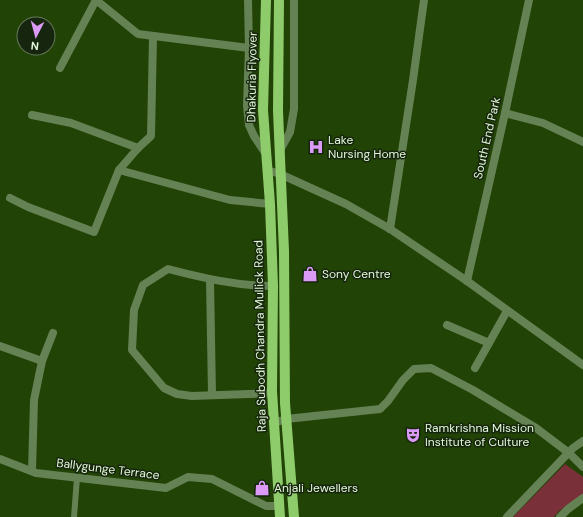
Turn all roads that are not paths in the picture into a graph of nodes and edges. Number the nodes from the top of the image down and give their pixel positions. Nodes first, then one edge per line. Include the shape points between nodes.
1 (96, 0) edge
2 (248, 0) edge
3 (266, 0) edge
4 (279, 0) edge
5 (294, 0) edge
6 (424, 0) edge
7 (529, 0) edge
8 (153, 36) junction
9 (249, 48) junction
10 (60, 68) dead end
11 (505, 113) junction
12 (32, 115) dead end
13 (583, 142) edge
14 (138, 148) junction
15 (279, 153) junction
16 (266, 154) junction
17 (119, 170) junction
18 (267, 170) junction
19 (280, 174) junction
20 (10, 198) dead end
21 (270, 204) junction
22 (390, 228) junction
23 (210, 280) junction
24 (467, 281) junction
25 (272, 286) junction
26 (507, 311) junction
27 (447, 325) dead end
28 (53, 333) dead end
29 (489, 344) junction
30 (0, 346) edge
31 (42, 361) junction
32 (583, 365) edge
33 (475, 368) dead end
34 (272, 393) junction
35 (212, 395) junction
36 (286, 419) junction
37 (274, 423) junction
38 (583, 441) edge
39 (568, 453) junction
40 (0, 459) edge
41 (583, 467) edge
42 (32, 471) junction
43 (77, 478) junction
44 (583, 498) edge
45 (280, 506) junction
46 (74, 517) edge
47 (280, 517) edge
48 (294, 517) edge
49 (507, 517) edge
50 (560, 517) edge

1 - 8 street via 138,34
1 - 10 street
2 - 9 street
3 - 16 main road, Dhakuria Flyover via 263,110
4 - 15 main road
5 - 15 street via 294,110 290,132
6 - 22 street
7 - 11 street, South End Park
8 - 9 street
8 - 14 street via 152,136
9 - 16 street via 249,125
11 - 13 street via 543,123
11 - 24 street, South End Park
12 - 14 street via 71,123
14 - 17 street
15 - 19 main road
16 - 18 main road, Raja Subodh Chandra Mullick Road
17 - 20 street via 94,232
17 - 21 street via 230,200
18 - 19 street
18 - 21 main road, Raja Subodh Chandra Mullick Road
19 - 22 street via 346,204
19 - 36 main road via 284,251
21 - 25 main road, Raja Subodh Chandra Mullick Road
22 - 24 street
23 - 25 street
23 - 35 street
23 - 35 street via 168,269 143,285 134,310 132,350 164,388 177,394
24 - 26 street
25 - 34 main road, Raja Subodh Chandra Mullick Road
26 - 29 street
26 - 32 street
27 - 29 street
28 - 31 street
29 - 33 street
30 - 31 street
31 - 42 street via 34,400
34 - 35 street
34 - 37 main road, Raja Subodh Chandra Mullick Road
36 - 37 street
36 - 39 street via 380,409 414,369 431,368 536,428
36 - 48 main road
37 - 45 main road, Raja Subodh Chandra Mullick Road
38 - 39 street
39 - 41 street
39 - 49 street
40 - 42 street, Ballygunge Terrace
42 - 43 street, Ballygunge Terrace
43 - 45 street, Ballygunge Terrace via 166,488 188,477 212,479 266,506
43 - 46 lane
44 - 50 street
45 - 47 main road, Raja Subodh Chandra Mullick Road

